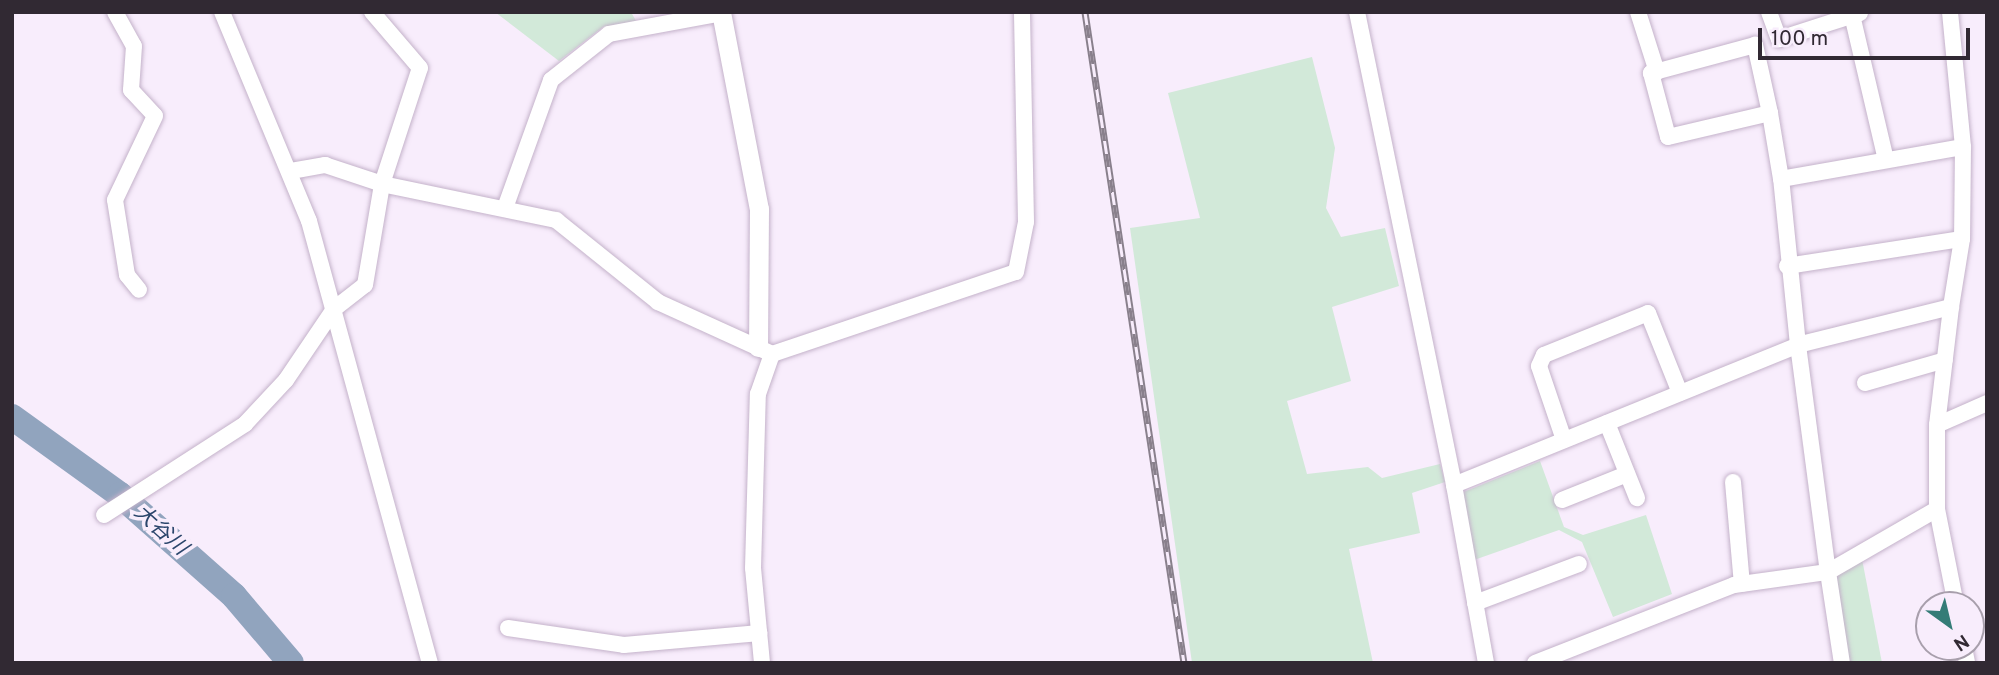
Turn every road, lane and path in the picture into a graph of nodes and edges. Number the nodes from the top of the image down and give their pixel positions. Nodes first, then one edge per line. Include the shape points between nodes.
1 (115, 12) edge
2 (222, 12) edge
3 (372, 12) edge
4 (1022, 12) edge
5 (1357, 12) edge
6 (1638, 12) edge
7 (1769, 12) edge
8 (1950, 12) edge
9 (722, 13) edge
10 (1857, 14) edge
11 (645, 18) edge
12 (1779, 39) junction
13 (1755, 45) junction
14 (1657, 72) junction
15 (1770, 113) junction
16 (1963, 147) junction
17 (1886, 160) junction
18 (291, 171) junction
19 (1781, 179) junction
20 (382, 184) junction
21 (505, 208) junction
22 (1962, 239) junction
23 (1787, 266) junction
24 (139, 290) dead end
25 (1951, 307) junction
26 (334, 309) junction
27 (1798, 345) junction
28 (765, 350) junction
29 (1945, 359) junction
30 (1865, 383) dead end
31 (1680, 393) junction
32 (1987, 403) edge
33 (1607, 423) junction
34 (1937, 425) junction
35 (1564, 440) junction
36 (1628, 474) junction
37 (1733, 482) dead end
38 (1454, 485) junction
39 (1637, 498) dead end
40 (1562, 500) dead end
41 (1937, 509) junction
42 (108, 513) dead end
43 (1579, 564) dead end
44 (1828, 572) junction
45 (1742, 584) junction
46 (1953, 591) edge
47 (1475, 603) junction
48 (508, 628) dead end
49 (759, 633) junction
50 (430, 663) edge
51 (762, 663) edge
52 (1486, 663) edge
53 (1535, 663) edge
54 (1842, 663) edge

1 - 24 street via 134,46 131,90 155,116 116,200 127,275
2 - 18 street
3 - 20 street via 421,68
4 - 28 street via 1026,222 1016,272
5 - 38 street
6 - 14 street
7 - 12 street
8 - 16 street
9 - 11 street
9 - 28 street via 759,209
10 - 12 street
10 - 17 street
11 - 21 street via 609,34 551,80
12 - 13 street
13 - 14 street
13 - 15 street
14 - 15 street via 1651,73 1668,137
15 - 19 street
16 - 17 street
16 - 22 street
17 - 19 street
18 - 20 street via 325,165
18 - 26 street
19 - 23 street
20 - 21 street
20 - 26 street via 365,285
21 - 28 street via 556,220 658,302
22 - 23 street
22 - 25 street
23 - 27 street
25 - 27 street
25 - 29 street
26 - 42 street via 286,380 245,424
26 - 50 street
27 - 31 street
27 - 44 street
28 - 49 street via 758,394 753,568
29 - 30 street
29 - 34 street
31 - 33 street
31 - 35 street via 1648,313 1544,355 1539,366
32 - 34 street
33 - 35 street
33 - 36 street
34 - 41 street
35 - 38 street
36 - 39 street
36 - 40 street
37 - 45 street
38 - 47 street
41 - 44 street
41 - 46 street
43 - 47 street
44 - 45 street
44 - 54 street
45 - 53 street
47 - 52 street
48 - 49 street via 624,645
49 - 51 street

